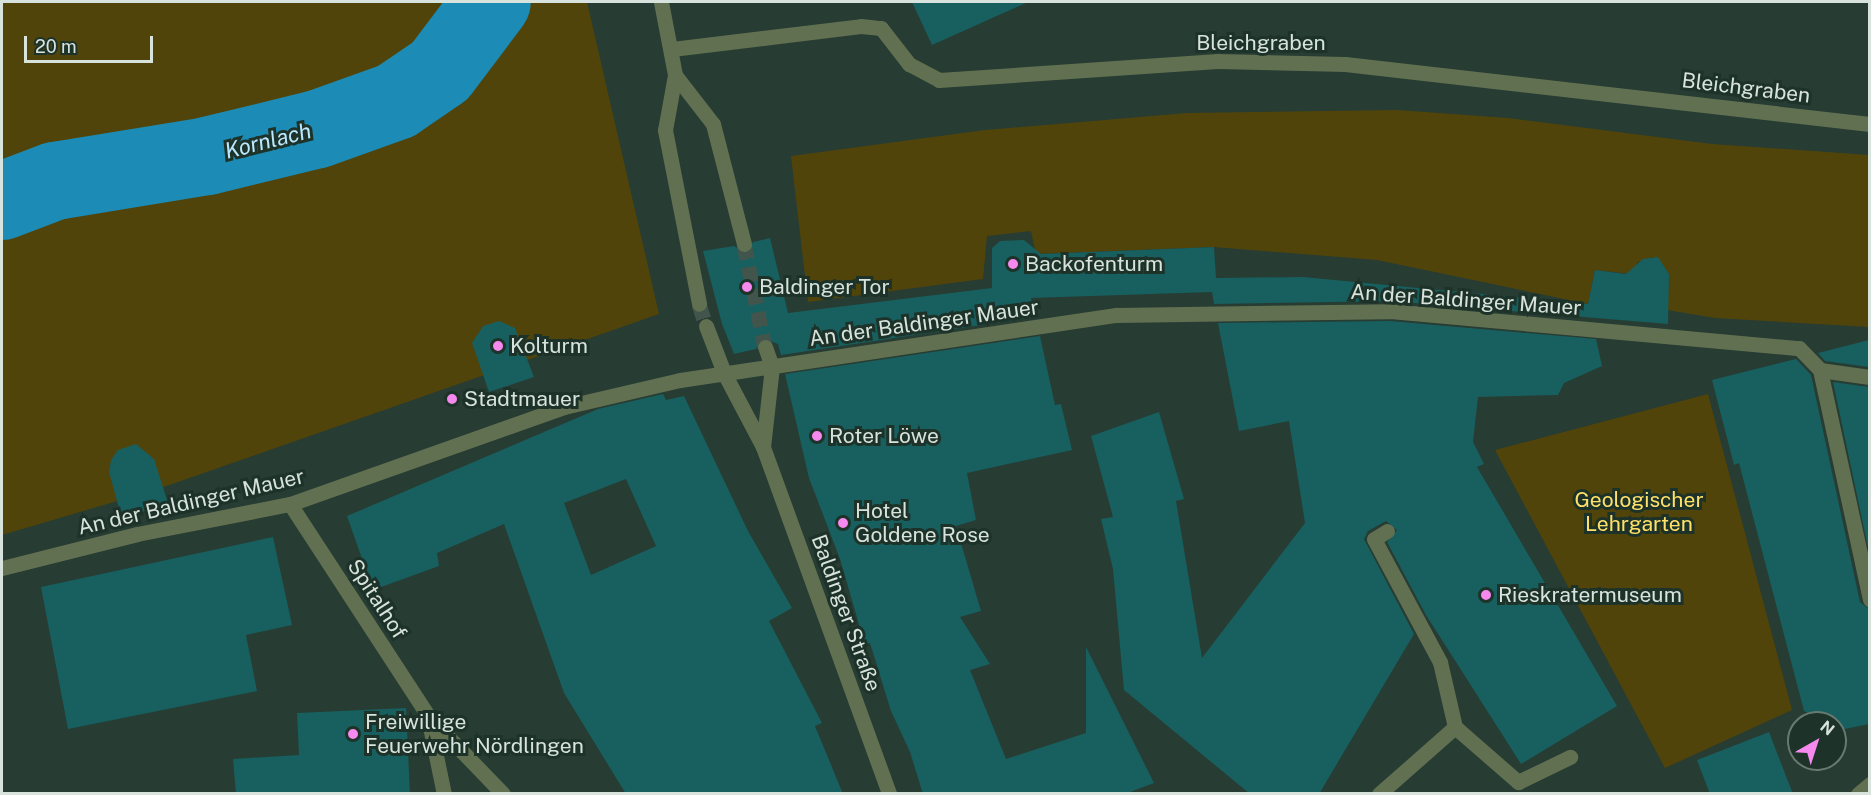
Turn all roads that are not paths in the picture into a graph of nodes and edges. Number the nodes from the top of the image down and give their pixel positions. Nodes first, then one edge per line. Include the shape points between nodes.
1 (661, 2) edge
2 (672, 49) junction
3 (675, 75) junction
4 (1869, 124) edge
5 (744, 244) tunnel mouth
6 (699, 304) tunnel mouth
7 (705, 326) tunnel mouth
8 (765, 347) tunnel mouth
9 (772, 367) junction
10 (1820, 370) junction
11 (724, 373) junction
12 (1869, 377) edge
13 (763, 447) junction
14 (290, 504) junction
15 (1387, 531) dead end
16 (2, 568) edge
17 (1869, 600) edge
18 (428, 716) junction
19 (1455, 727) junction
20 (1570, 757) dead end
21 (1869, 784) edge
22 (444, 794) edge
23 (503, 794) edge
24 (889, 794) edge
25 (1379, 794) edge
26 (1858, 794) edge

1 - 2 street
2 - 3 street
2 - 4 street, Bleichgraben via 861,26 881,28 909,64 939,80 1217,61 1345,64
3 - 5 street via 712,124
3 - 6 street via 665,130
7 - 11 street, Baldinger Straße
8 - 9 street, Baldinger Straße
9 - 10 street, An der Baldinger Mauer via 1116,315 1390,311 1799,348
9 - 11 street, An der Baldinger Mauer
9 - 13 street, Baldinger Straße
10 - 12 street
10 - 17 street
11 - 13 street, Baldinger Straße
11 - 14 street, An der Baldinger Mauer via 564,407
13 - 24 street, Baldinger Straße
14 - 16 street, An der Baldinger Mauer via 137,534
14 - 18 street, Spitalhof
15 - 19 street via 1374,539 1440,662
18 - 22 street, Spitalhof
18 - 23 street, Spitalhof
19 - 20 street via 1518,782
19 - 25 street
21 - 26 street

